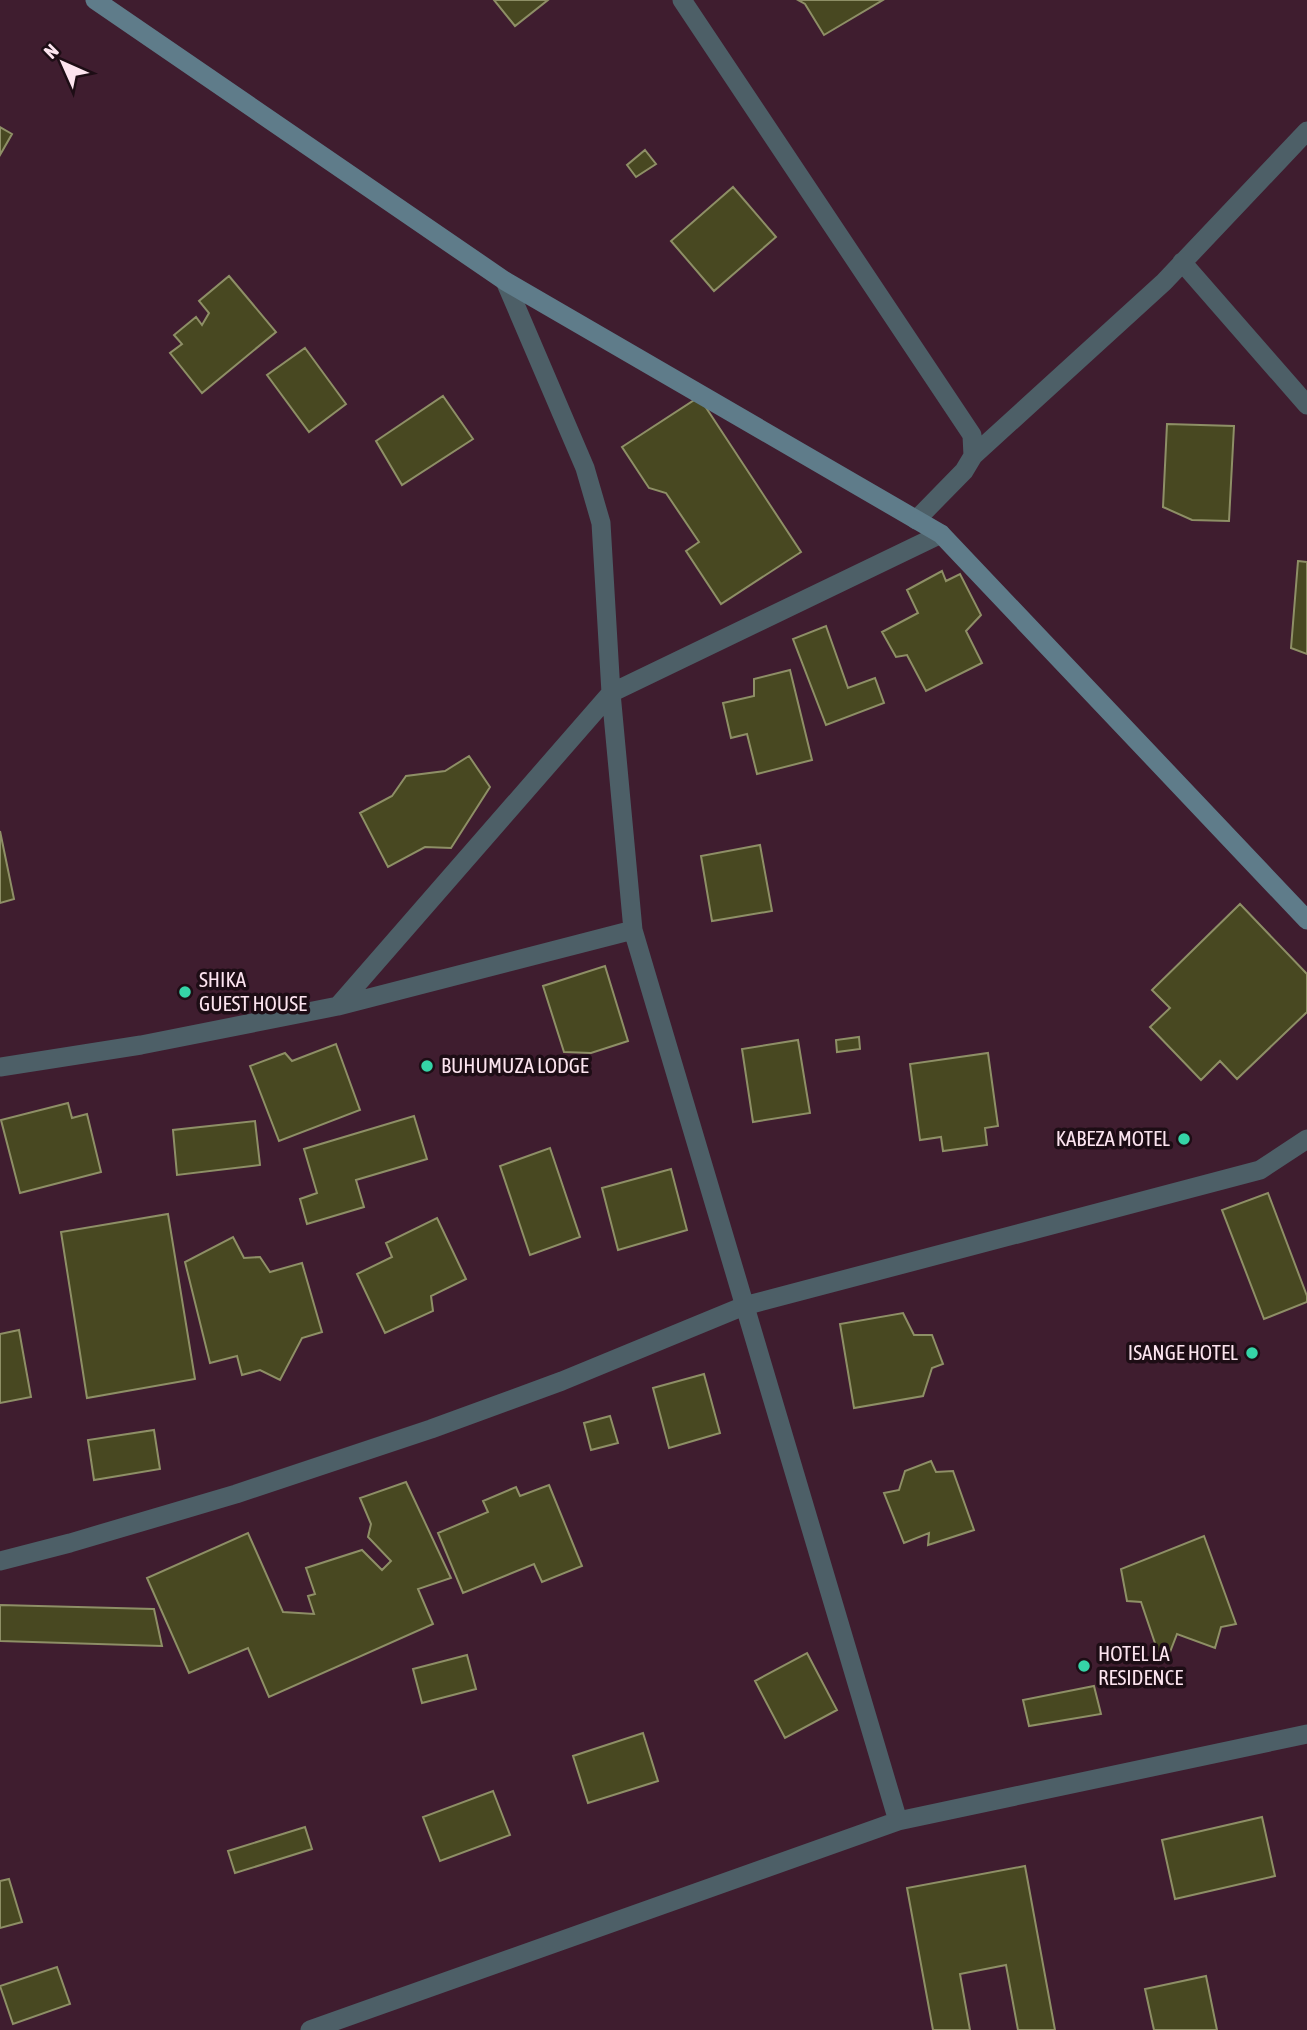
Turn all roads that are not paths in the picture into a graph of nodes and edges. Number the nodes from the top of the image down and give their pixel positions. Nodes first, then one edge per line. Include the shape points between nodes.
1 (95, 0) edge
2 (682, 0) edge
3 (1307, 131) edge
4 (1182, 262) junction
5 (505, 281) junction
6 (1307, 405) edge
7 (973, 456) junction
8 (916, 520) junction
9 (941, 534) junction
10 (611, 693) junction
11 (1307, 920) edge
12 (633, 930) junction
13 (338, 1006) junction
14 (0, 1067) edge
15 (1307, 1139) edge
16 (744, 1306) junction
17 (0, 1561) edge
18 (1307, 1734) edge
19 (898, 1821) junction
20 (310, 2030) edge

1 - 5 main road
2 - 7 street via 972,435
3 - 4 street
4 - 6 street
4 - 7 street
5 - 8 main road
5 - 10 street via 585,468 601,523
7 - 8 street
8 - 9 main road
9 - 10 street
9 - 11 main road
10 - 12 street
10 - 13 street
12 - 13 street
12 - 16 street
13 - 14 street
15 - 16 street via 1260,1170
16 - 17 street via 431,1429 236,1494
16 - 19 street
18 - 19 street
19 - 20 street

